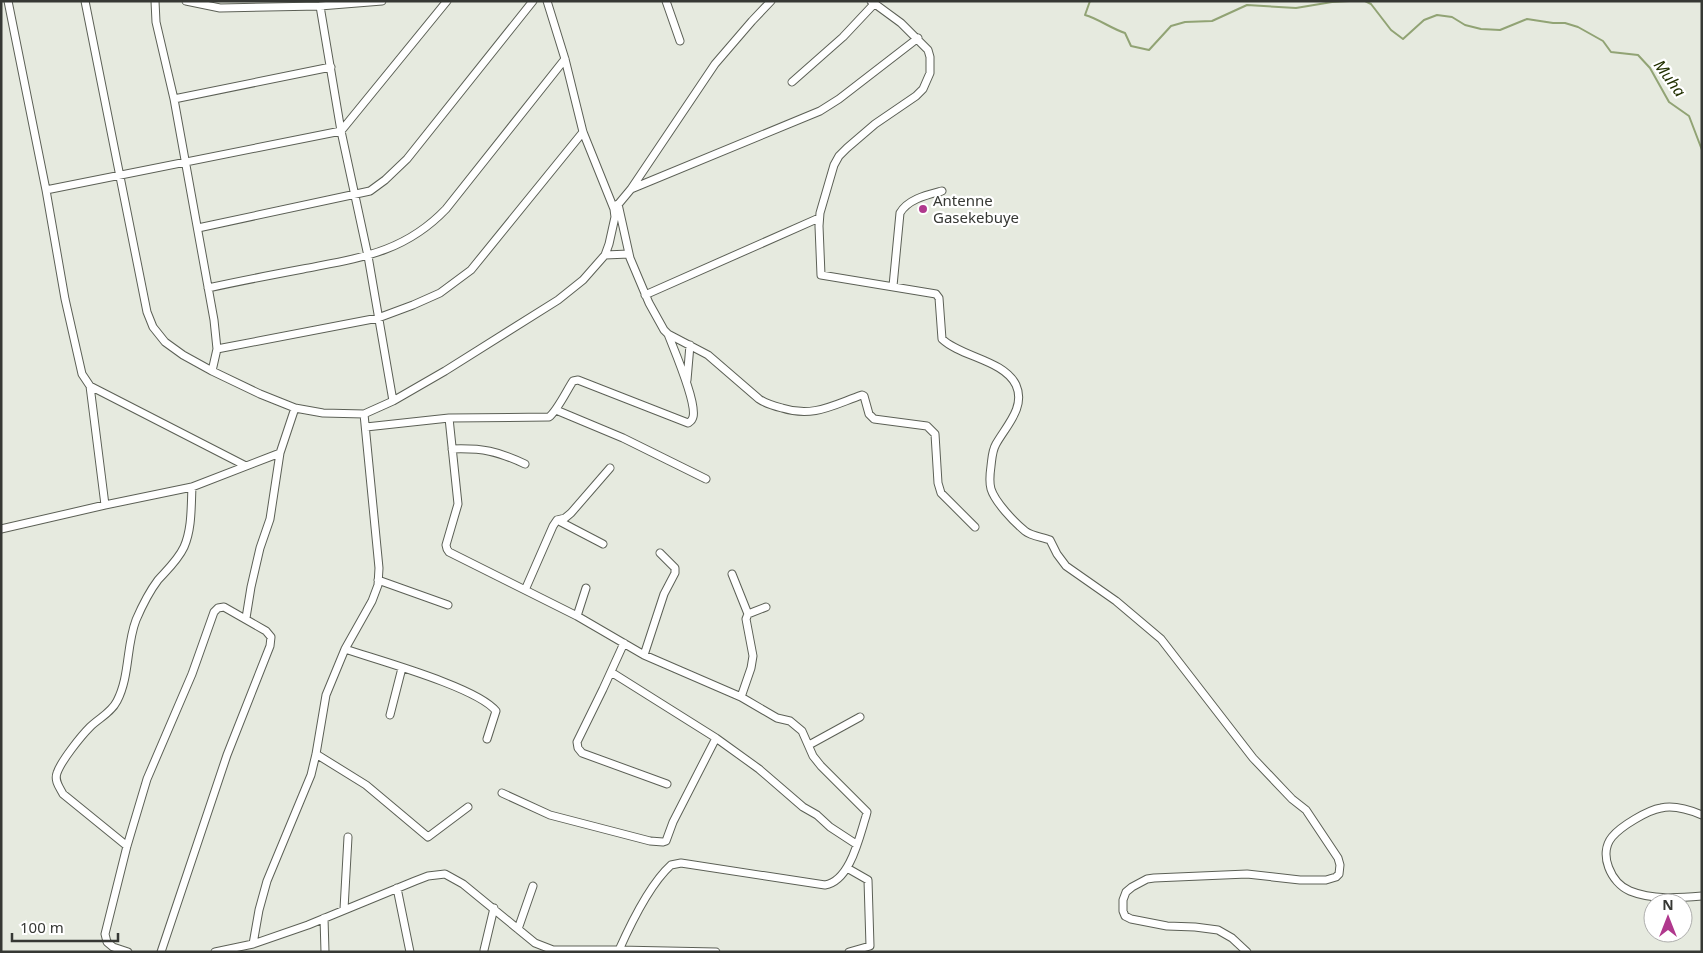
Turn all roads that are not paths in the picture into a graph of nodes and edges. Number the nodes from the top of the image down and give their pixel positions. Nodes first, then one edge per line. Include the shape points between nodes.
1 (8, 1) edge
2 (85, 1) edge
3 (155, 1) edge
4 (186, 1) edge
5 (382, 1) edge
6 (447, 1) edge
7 (533, 1) edge
8 (547, 1) edge
9 (666, 1) edge
10 (771, 1) edge
11 (873, 2) edge
12 (320, 6) junction
13 (918, 38) junction
14 (680, 41) dead end
15 (565, 59) junction
16 (331, 67) junction
17 (792, 82) dead end
18 (174, 99) junction
19 (342, 131) junction
20 (583, 132) junction
21 (186, 163) junction
22 (120, 176) junction
23 (631, 189) junction
24 (46, 190) junction
25 (942, 191) dead end
26 (355, 195) junction
27 (616, 206) junction
28 (819, 218) junction
29 (198, 228) junction
30 (609, 244) junction
31 (626, 244) junction
32 (629, 254) junction
33 (604, 255) junction
34 (368, 256) junction
35 (893, 286) junction
36 (208, 288) junction
37 (645, 295) junction
38 (378, 318) junction
39 (668, 334) junction
40 (690, 345) junction
41 (217, 349) junction
42 (212, 372) junction
43 (687, 383) junction
44 (90, 386) junction
45 (393, 401) junction
46 (295, 408) junction
47 (556, 410) junction
48 (364, 414) junction
49 (449, 418) junction
50 (366, 427) junction
51 (452, 449) junction
52 (280, 453) junction
53 (525, 464) dead end
54 (246, 466) junction
55 (610, 468) dead end
56 (706, 479) dead end
57 (192, 487) junction
58 (105, 505) junction
59 (557, 520) junction
60 (975, 527) dead end
61 (1, 529) edge
62 (603, 544) dead end
63 (660, 553) dead end
64 (732, 574) dead end
65 (378, 580) junction
66 (586, 588) dead end
67 (525, 590) junction
68 (448, 605) dead end
69 (766, 607) dead end
70 (748, 614) junction
71 (577, 616) junction
72 (246, 618) junction
73 (624, 643) junction
74 (344, 649) junction
75 (644, 655) junction
76 (402, 668) junction
77 (611, 672) junction
78 (741, 697) junction
79 (390, 715) dead end
80 (860, 717) dead end
81 (716, 738) junction
82 (487, 739) dead end
83 (809, 745) junction
84 (316, 754) junction
85 (667, 784) dead end
86 (502, 793) dead end
87 (468, 807) dead end
88 (1702, 814) edge
89 (348, 837) dead end
90 (856, 844) junction
91 (127, 846) junction
92 (847, 868) junction
93 (534, 886) dead end
94 (397, 888) junction
95 (1702, 896) edge
96 (494, 908) junction
97 (344, 910) junction
98 (324, 918) junction
99 (518, 929) junction
100 (253, 944) junction
101 (484, 950) dead end
102 (620, 950) junction
103 (128, 952) edge
104 (161, 952) edge
105 (215, 952) edge
106 (325, 952) edge
107 (410, 952) edge
108 (716, 952) edge
109 (849, 952) edge
110 (1246, 952) edge

1 - 24 street
2 - 22 street
3 - 18 street via 156,22
4 - 12 street via 220,8
5 - 12 street
6 - 19 street
7 - 26 street via 407,159 370,191
8 - 15 street
9 - 14 street
10 - 23 street via 715,64
11 - 13 street
11 - 17 street via 843,37
12 - 16 street
13 - 23 street via 820,110
13 - 28 street via 930,57 928,81 916,96 875,124 839,156
15 - 20 street
15 - 34 street via 433,223 416,235
16 - 18 street
16 - 19 street
18 - 21 street
19 - 21 street
19 - 26 street
20 - 27 street
20 - 38 street via 471,270 440,292
21 - 22 street
21 - 29 street
22 - 24 street
22 - 42 street via 147,312 153,327 165,342
23 - 27 street
24 - 44 street via 79,365
25 - 35 street via 907,204 900,213
26 - 29 street
26 - 34 street
27 - 30 street
27 - 31 street
28 - 35 street via 821,275
28 - 37 street
29 - 36 street
30 - 31 street
30 - 33 street
31 - 32 street
32 - 33 street
32 - 37 street
33 - 45 street via 584,280 558,300
34 - 36 street
34 - 38 street
35 - 110 street via 938,296 942,339 1003,370 1016,386 1019,394 1015,413 992,457 991,488 1000,503 1026,532 1050,540 1066,566 1116,601 1161,639 1253,758 1306,810 1338,858 1338,874 1326,880 1207,874 1147,879 1126,892 1123,911 1131,919 1218,930
36 - 41 street
37 - 39 street
38 - 41 street
38 - 45 street
39 - 40 street
39 - 43 street
40 - 43 street
40 - 60 street via 708,354 768,404 803,413 862,395 874,419 931,428 936,434 941,493
41 - 42 street
42 - 46 street
43 - 47 street via 694,412 688,423 578,380 573,381
44 - 54 street
44 - 58 street
45 - 48 street
46 - 48 street via 323,413
46 - 52 street
47 - 49 street via 549,417
47 - 56 street via 623,438
48 - 50 street
49 - 50 street
49 - 51 street
50 - 65 street
51 - 53 street via 489,450
51 - 67 street via 458,504 446,550
52 - 54 street
52 - 72 street via 270,519 260,548
54 - 57 street
55 - 59 street via 571,513
57 - 58 street
57 - 91 street via 184,548 144,602 131,637 122,688 116,702 75,745 57,774 57,783 63,794
58 - 61 street
59 - 62 street
59 - 67 street
63 - 75 street via 675,568 675,573 664,594
64 - 70 street
65 - 68 street
65 - 74 street via 372,601
66 - 71 street
67 - 71 street
69 - 70 street
70 - 78 street via 751,668
71 - 73 street
72 - 91 street via 224,607 214,612 192,674 147,779
72 - 104 street via 266,631 271,637 270,646 227,755
73 - 75 street
73 - 77 street
74 - 76 street
74 - 84 street via 326,695
75 - 78 street
76 - 79 street
76 - 82 street via 456,686 491,705 496,711
77 - 81 street
77 - 85 street via 577,742 578,748 582,753
78 - 83 street via 777,718 790,721 802,731
80 - 83 street
81 - 86 street via 663,842 550,816
81 - 90 street
83 - 90 street via 821,766 866,812
84 - 87 street via 366,785 428,837
84 - 100 street via 311,775 268,881
88 - 95 street via 1668,807 1653,810 1611,837 1606,854 1612,875 1628,890 1658,897
89 - 97 street
90 - 92 street
91 - 103 street via 105,934 113,947
92 - 102 street via 835,882 825,885 681,863 671,865 631,923
92 - 109 street via 868,880 870,918 870,946
93 - 99 street
94 - 96 street via 428,876 445,874
94 - 97 street
94 - 107 street
96 - 99 street
96 - 101 street
97 - 98 street
98 - 100 street
98 - 106 street
99 - 102 street via 535,943 553,950
100 - 105 street
102 - 108 street

